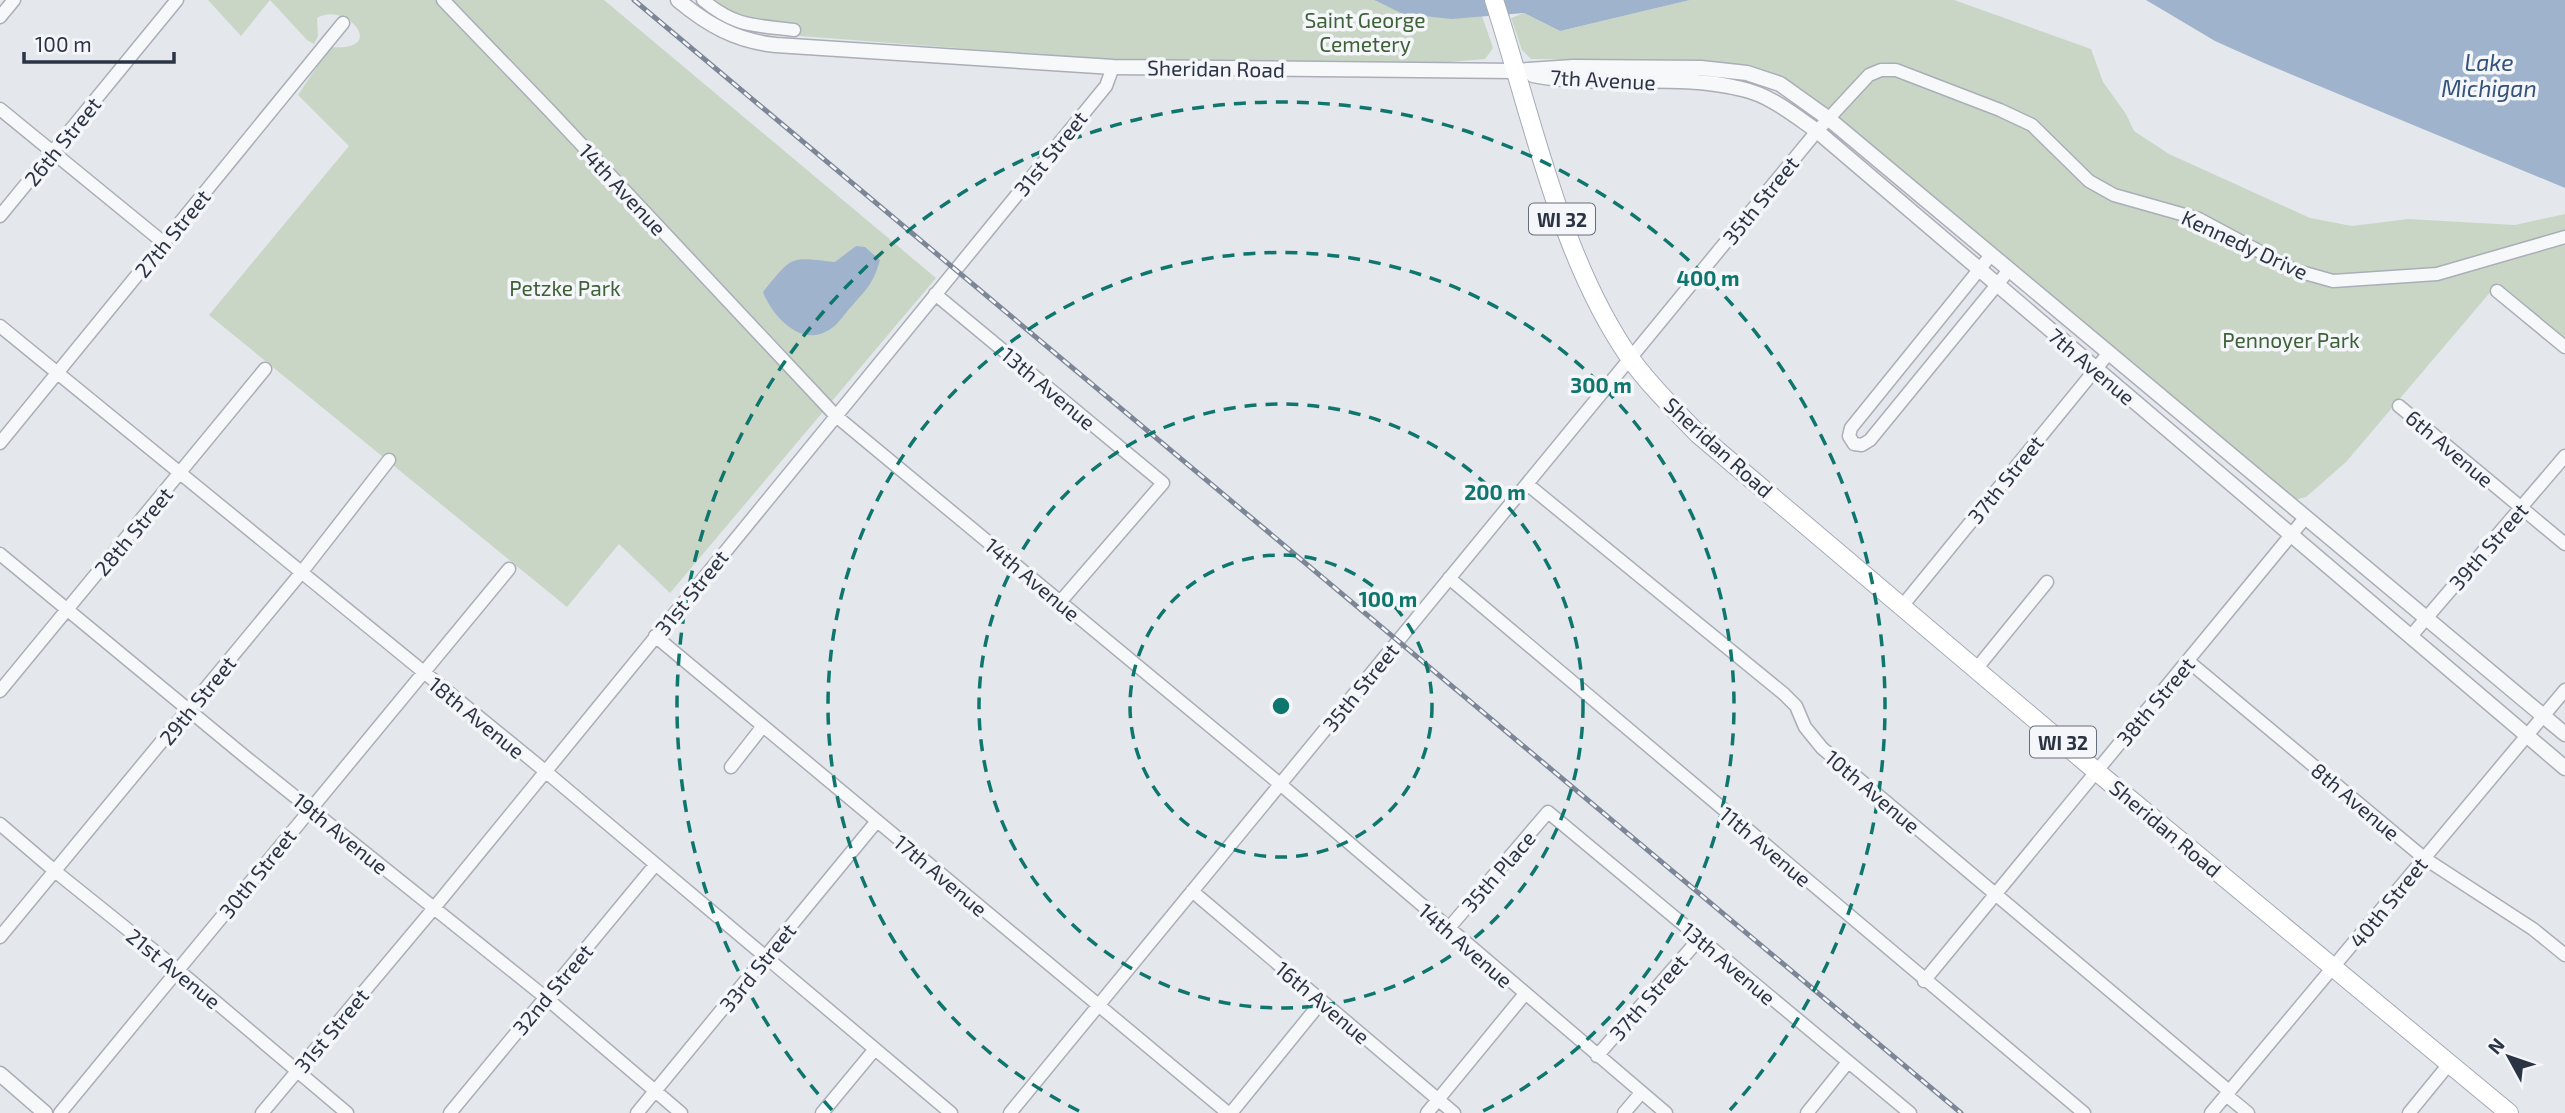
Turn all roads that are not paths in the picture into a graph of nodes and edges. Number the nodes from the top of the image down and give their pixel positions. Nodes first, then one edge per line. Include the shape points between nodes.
1 (14, 0) edge
2 (177, 0) edge
3 (443, 0) edge
4 (678, 0) edge
5 (703, 0) edge
6 (1494, 0) edge
7 (0, 17) edge
8 (343, 23) dead end
9 (794, 30) dead end
10 (1113, 67) junction
11 (1515, 71) junction
12 (0, 109) edge
13 (1829, 118) junction
14 (1817, 131) junction
15 (52, 152) junction
16 (0, 216) edge
17 (2565, 237) edge
18 (164, 243) junction
19 (1991, 255) junction
20 (1979, 270) junction
21 (2009, 270) junction
22 (1997, 285) junction
23 (2497, 291) dead end
24 (935, 294) junction
25 (0, 326) edge
26 (2565, 347) edge
27 (2108, 354) junction
28 (1630, 358) junction
29 (265, 369) dead end
30 (2095, 369) junction
31 (58, 373) junction
32 (2399, 406) dead end
33 (836, 416) junction
34 (0, 443) edge
35 (2565, 456) edge
36 (389, 460) dead end
37 (182, 473) junction
38 (1527, 484) junction
39 (2521, 507) junction
40 (2305, 518) junction
41 (2293, 534) junction
42 (2565, 544) edge
43 (0, 554) edge
44 (509, 569) dead end
45 (302, 573) junction
46 (1449, 578) junction
47 (2047, 582) dead end
48 (1060, 602) junction
49 (1903, 605) junction
50 (67, 609) junction
51 (2425, 619) junction
52 (655, 636) junction
53 (2411, 636) junction
54 (2188, 661) junction
55 (1977, 668) junction
56 (423, 674) junction
57 (2565, 690) edge
58 (0, 691) edge
59 (189, 710) junction
60 (2544, 716) junction
61 (763, 726) junction
62 (2565, 734) edge
63 (2527, 737) junction
64 (731, 767) dead end
65 (2565, 768) edge
66 (545, 771) junction
67 (2096, 771) junction
68 (1280, 784) junction
69 (311, 808) junction
70 (1548, 812) joint
71 (877, 821) junction
72 (0, 824) edge
73 (2424, 858) junction
74 (655, 864) junction
75 (56, 872) junction
76 (1192, 891) junction
77 (1996, 895) junction
78 (434, 908) junction
79 (1448, 929) junction
80 (0, 937) edge
81 (1700, 938) junction
82 (2565, 955) edge
83 (765, 957) junction
84 (2334, 968) junction
85 (178, 970) junction
86 (1924, 981) junction
87 (1524, 995) junction
88 (545, 997) junction
89 (1322, 1001) junction
90 (1098, 1005) junction
91 (875, 1049) junction
92 (1597, 1056) junction
93 (1848, 1062) junction
94 (2449, 1064) junction
95 (297, 1071) junction
96 (0, 1074) edge
97 (654, 1091) junction
98 (1641, 1093) junction
99 (2227, 1093) junction
100 (1438, 1100) junction
101 (45, 1113) edge
102 (60, 1113) edge
103 (262, 1113) edge
104 (347, 1113) edge
105 (450, 1113) edge
106 (636, 1113) edge
107 (681, 1113) edge
108 (822, 1113) edge
109 (951, 1113) edge
110 (1010, 1113) edge
111 (1229, 1113) edge
112 (1427, 1113) edge
113 (1454, 1113) edge
114 (1624, 1113) edge
115 (1666, 1113) edge
116 (1807, 1113) edge
117 (1910, 1113) edge
118 (2084, 1113) edge
119 (2211, 1113) edge
120 (2248, 1113) edge
121 (2409, 1113) edge
122 (2509, 1113) edge

1 - 7 street
2 - 15 street, 26th Street
3 - 33 street, 14th Avenue
4 - 10 street, Sheridan Road via 717,29 762,44
5 - 9 street via 733,21
6 - 11 main road, WI 32
8 - 18 street, 27th Street
10 - 11 street, Sheridan Road
10 - 24 street, 31st Street via 1106,86
11 - 13 street, 7th Avenue via 1700,68 1747,73 1780,84
11 - 14 street, 7th Avenue via 1563,81 1700,82 1744,89 1783,106
11 - 28 main road, Sheridan Road / WI 32 via 1565,228 1591,289
12 - 15 street
13 - 14 street, Kennedy Drive
13 - 17 street, Kennedy Drive via 1869,75 1896,70 2032,125 2089,181 2114,195 2199,219 2294,270 2333,281 2437,274
13 - 19 street, 7th Avenue
14 - 20 street, 7th Avenue
14 - 28 street, 35th Street
15 - 16 street, 26th Street
15 - 18 street
18 - 31 street, 27th Street
19 - 20 street
19 - 21 street, 7th Avenue
20 - 22 street, 7th Avenue
20 - 22 street via 1851,428 1854,444 1870,440
21 - 22 street
21 - 27 street, 7th Avenue
22 - 30 street, 7th Avenue
23 - 26 street
24 - 33 street, 31st Street
24 - 48 street, 13th Avenue via 1163,483
25 - 31 street, 18th Avenue
27 - 30 street, 37th Street
27 - 40 street, 7th Avenue
28 - 38 street, 35th Street
28 - 49 main road, Sheridan Road / WI 32 via 1698,433
29 - 37 street, 28th Street
30 - 41 street, 7th Avenue
30 - 49 street, 37th Street
31 - 34 street, 27th Street
31 - 37 street, 18th Avenue
32 - 39 street, 6th Avenue
33 - 48 street, 14th Avenue
33 - 52 street, 31st Street
35 - 39 street, 39th Street
36 - 45 street, 29th Street
37 - 45 street, 18th Avenue
37 - 50 street, 28th Street
38 - 46 street, 35th Street
38 - 77 street, 10th Avenue via 1784,694 1822,748
39 - 42 street, 6th Avenue
39 - 51 street, 39th Street
40 - 41 street, 38th Street
40 - 51 street, 7th Avenue
41 - 53 street, 7th Avenue
41 - 54 street, 38th Street
43 - 50 street, 19th Avenue
44 - 56 street, 30th Street
45 - 56 street, 18th Avenue
45 - 59 street, 29th Street
46 - 68 street, 35th Street
46 - 86 street, 11th Avenue
47 - 55 street
48 - 68 street, 14th Avenue
49 - 55 main road, Sheridan Road / WI 32
50 - 58 street, 28th Street
50 - 59 street, 19th Avenue
51 - 53 street, 39th Street
51 - 60 street, 7th Avenue
52 - 61 street, 17th Avenue
52 - 66 street, 31st Street
53 - 63 street, 7th Avenue
54 - 67 street, 38th Street
54 - 73 street, 8th Avenue
55 - 67 main road, Sheridan Road / WI 32
56 - 66 street, 18th Avenue
56 - 69 street, 30th Street
57 - 60 street, 40th Street
59 - 69 street, 19th Avenue
59 - 75 street, 29th Street
60 - 62 street, 7th Avenue
60 - 63 street, 40th Street
61 - 64 street
61 - 71 street, 17th Avenue
63 - 65 street, 7th Avenue
63 - 73 street, 40th Street
66 - 74 street, 18th Avenue
66 - 78 street, 31st Street
67 - 77 street, 38th Street
67 - 84 main road, Sheridan Road / WI 32
68 - 76 street, 35th Street
68 - 79 street, 14th Avenue
69 - 78 street, 19th Avenue
69 - 85 street, 30th Street
70 - 79 street, 35th Place
70 - 81 street, 13th Avenue
71 - 83 street, 33rd Street
71 - 90 street, 17th Avenue
72 - 75 street, 21st Avenue
73 - 82 street, 8th Avenue
73 - 84 street, 40th Street
74 - 83 street, 18th Avenue
74 - 88 street, 32nd Street
75 - 80 street, 29th Street
75 - 85 street, 21st Avenue
76 - 89 street, 16th Avenue
76 - 90 street, 35th Street
77 - 86 street, 38th Street
77 - 99 street, 10th Avenue
78 - 88 street, 19th Avenue
78 - 95 street, 31st Street
79 - 87 street, 14th Avenue
81 - 92 street, 37th Street
81 - 93 street, 13th Avenue
83 - 91 street, 18th Avenue
83 - 97 street, 33rd Street
84 - 94 main road, Sheridan Road / WI 32
84 - 99 street, 40th Street
85 - 95 street, 21st Avenue
85 - 102 street, 30th Street
86 - 118 street, 11th Avenue
87 - 92 street, 14th Avenue
87 - 100 street
88 - 97 street, 19th Avenue
88 - 105 street, 32nd Street
89 - 100 street, 16th Avenue
89 - 111 street
90 - 110 street, 35th Street
90 - 111 street, 17th Avenue
91 - 108 street
91 - 109 street, 18th Avenue
92 - 98 street, 14th Avenue
93 - 116 street
93 - 117 street, 13th Avenue
94 - 121 street
94 - 122 main road, Sheridan Road / WI 32
95 - 103 street, 31st Street
95 - 104 street, 21st Avenue
96 - 101 street
97 - 106 street, 33rd Street
97 - 107 street, 19th Avenue
98 - 114 street
98 - 115 street, 14th Avenue
99 - 119 street, 40th Street
99 - 120 street, 10th Avenue
100 - 112 street
100 - 113 street, 16th Avenue

